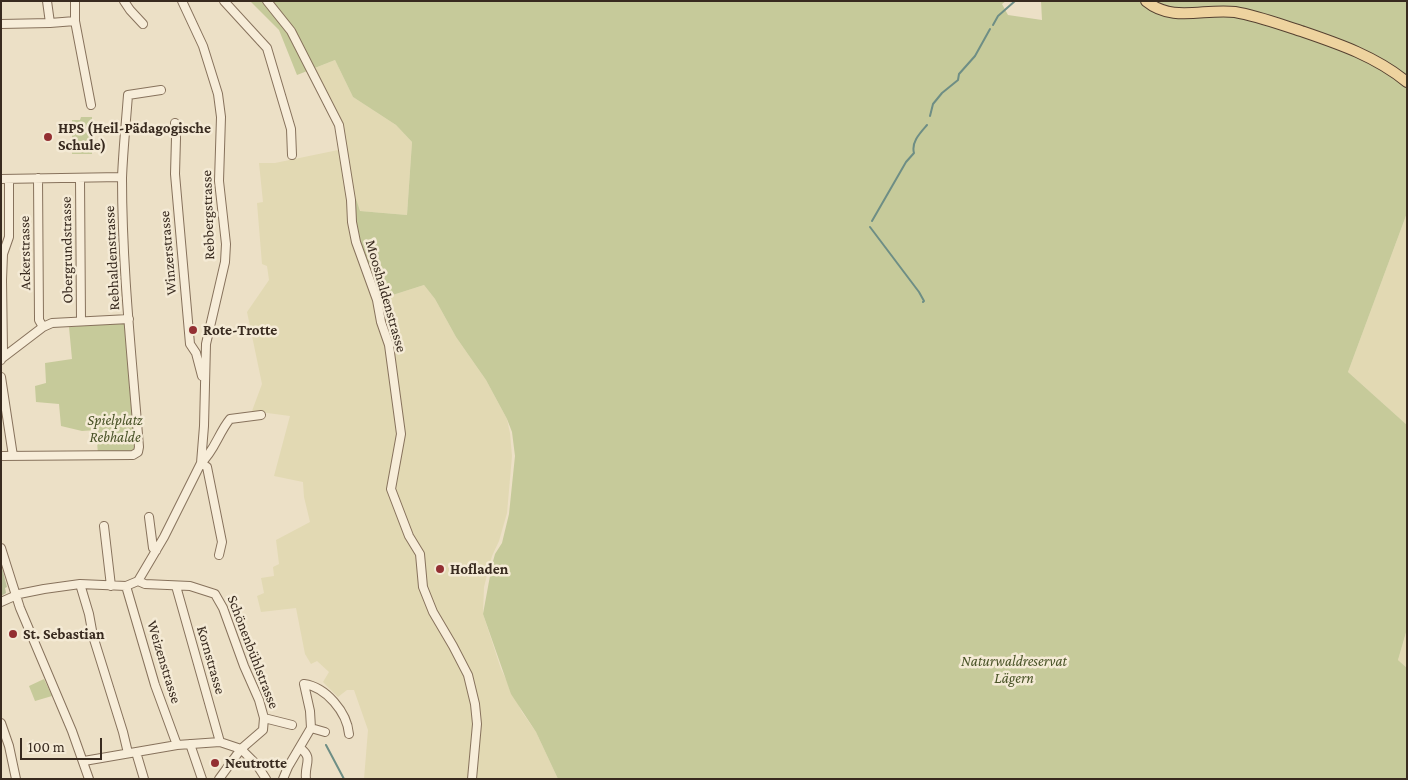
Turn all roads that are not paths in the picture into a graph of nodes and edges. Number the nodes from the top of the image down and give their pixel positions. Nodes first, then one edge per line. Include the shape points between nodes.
1 (47, 1) edge
2 (75, 1) edge
3 (124, 1) edge
4 (182, 1) edge
5 (224, 1) edge
6 (267, 1) edge
7 (1146, 1) edge
8 (75, 21) junction
9 (50, 23) junction
10 (1, 24) edge
11 (143, 24) dead end
12 (1407, 82) edge
13 (161, 90) dead end
14 (91, 105) dead end
15 (175, 123) dead end
16 (292, 155) dead end
17 (122, 177) junction
18 (38, 178) junction
19 (5, 179) edge
20 (80, 179) junction
21 (129, 319) junction
22 (81, 321) junction
23 (43, 327) junction
24 (2, 359) edge
25 (204, 376) junction
26 (1, 377) edge
27 (261, 415) dead end
28 (1, 456) edge
29 (13, 456) junction
30 (201, 462) junction
31 (148, 517) dead end
32 (104, 526) dead end
33 (1, 548) edge
34 (156, 551) junction
35 (219, 555) dead end
36 (138, 581) junction
37 (80, 584) junction
38 (112, 586) junction
39 (126, 586) junction
40 (176, 586) junction
41 (16, 596) junction
42 (1, 602) edge
43 (264, 718) junction
44 (1, 723) edge
45 (292, 725) dead end
46 (311, 728) junction
47 (325, 732) dead end
48 (349, 734) dead end
49 (220, 742) junction
50 (190, 744) junction
51 (177, 745) junction
52 (300, 748) junction
53 (241, 750) junction
54 (132, 752) junction
55 (84, 761) junction
56 (16, 779) edge
57 (89, 779) edge
58 (144, 779) edge
59 (202, 779) edge
60 (219, 779) edge
61 (266, 779) edge
62 (283, 779) edge
63 (306, 779) edge
64 (472, 779) edge

1 - 9 street
2 - 8 street
3 - 11 street
4 - 25 street, Rebbergstrasse via 203,46 218,94 221,117 219,182 225,262 206,344
5 - 16 street via 267,48 292,129
6 - 64 street, Mooshaldenstrasse via 291,31 339,125 356,242 377,300 393,372 400,434 391,489 409,536 420,554 423,587 433,612 468,675 477,724
7 - 12 main road via 1178,14 1220,11 1260,17 1366,55
8 - 9 street
8 - 14 street
9 - 10 street
13 - 17 street, Rebhaldenstrasse via 128,95
15 - 25 street, Winzerstrasse via 175,174 190,344
17 - 20 street
17 - 21 street, Rebhaldenstrasse
18 - 19 street
18 - 20 street
18 - 23 street, Ackerstrasse via 40,320
19 - 24 street via 9,237 3,254
20 - 22 street, Obergrundstrasse
21 - 22 street
21 - 29 street, Rebhaldenstrasse via 138,452 133,455
22 - 23 street via 52,323
23 - 24 street
25 - 30 street, Rebbergstrasse
26 - 29 street
27 - 30 street, Rebbergstrasse via 230,419
28 - 29 street
30 - 34 street, Rebbergstrasse
30 - 35 street via 208,467 222,542
31 - 34 street
32 - 38 street
33 - 41 street
34 - 36 street, Rebbergstrasse
36 - 39 street
36 - 40 street, Schönenbühlstrasse
37 - 38 street
37 - 41 street
37 - 54 street via 95,645
38 - 39 street
39 - 51 street, Weizenstrasse
40 - 43 street, Schönenbühlstrasse via 190,586 215,594 224,608
40 - 49 street, Kornstrasse
41 - 42 street
41 - 55 street
43 - 45 street
43 - 53 street, Schönenbühlstrasse via 262,730
44 - 56 street
46 - 47 street
46 - 48 street via 304,684 316,688 338,706
46 - 52 street
49 - 50 street
49 - 53 street
50 - 51 street
50 - 59 street
51 - 54 street
52 - 62 street
52 - 63 street via 308,757
53 - 60 street, Schönenbühlstrasse
53 - 61 street via 258,765
54 - 55 street
54 - 58 street
55 - 57 street

